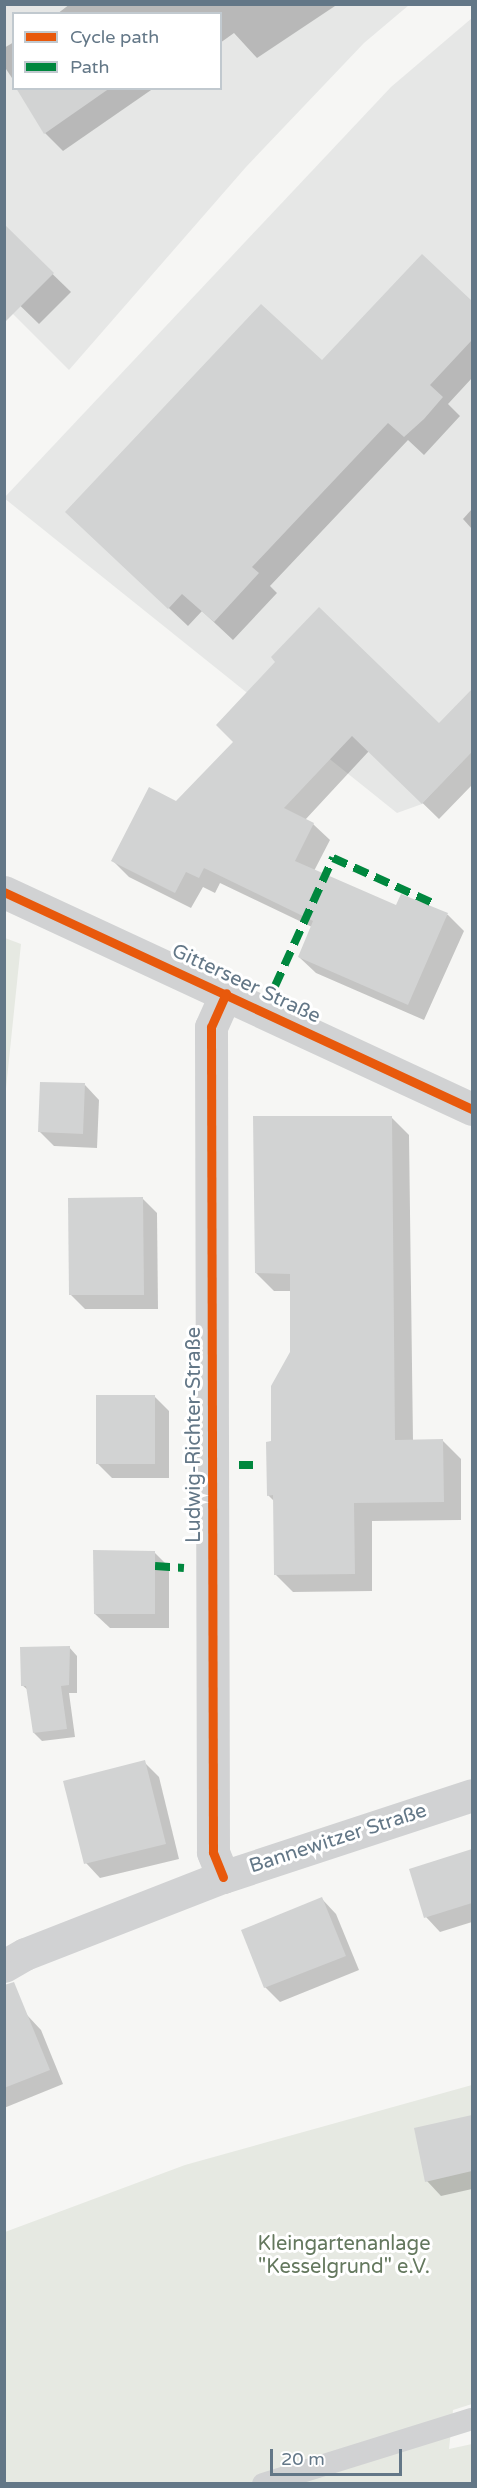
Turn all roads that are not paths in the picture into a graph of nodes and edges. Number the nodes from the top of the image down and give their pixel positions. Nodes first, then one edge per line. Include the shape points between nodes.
1 (4, 892) edge
2 (225, 993) junction
3 (472, 1109) edge
4 (472, 1795) edge
5 (223, 1877) junction
6 (4, 1966) edge
7 (472, 2419) edge
8 (263, 2484) edge

1 - 2 street, Gitterseer Straße
2 - 3 street, Gitterseer Straße
2 - 5 street, Ludwig-Richter-Straße via 211,1027 213,1852
4 - 5 street, Bannewitzer Straße
5 - 6 street, Bannewitzer Straße
7 - 8 lane

